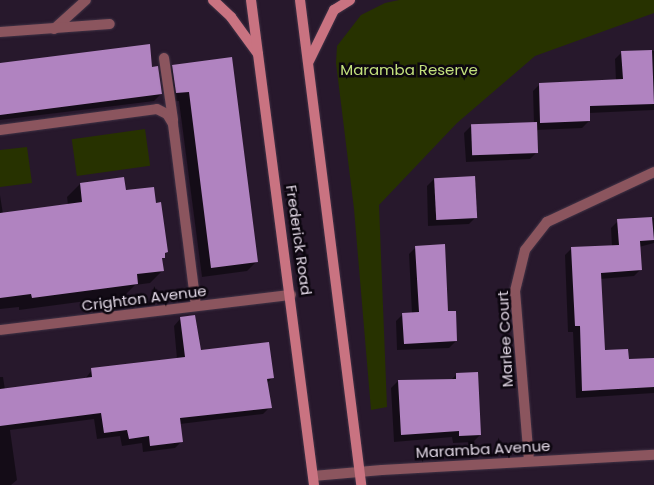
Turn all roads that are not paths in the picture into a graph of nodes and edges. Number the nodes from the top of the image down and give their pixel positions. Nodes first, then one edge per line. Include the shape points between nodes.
1 (86, 0) edge
2 (213, 0) edge
3 (251, 0) edge
4 (300, 0) edge
5 (350, 0) edge
6 (110, 24) dead end
7 (54, 29) junction
8 (0, 32) edge
9 (259, 55) junction
10 (164, 58) dead end
11 (309, 61) junction
12 (173, 124) junction
13 (0, 130) edge
14 (654, 172) edge
15 (291, 295) junction
16 (196, 306) junction
17 (0, 330) edge
18 (654, 455) edge
19 (529, 461) junction
20 (359, 471) junction
21 (314, 481) edge
22 (361, 485) edge

1 - 7 street
2 - 9 main road via 232,17
3 - 9 main road, Frederick Road
4 - 11 main road, Frederick Road
5 - 11 main road via 334,10
6 - 7 street
7 - 8 street
9 - 15 main road, Frederick Road
10 - 12 street
11 - 20 main road, Frederick Road
12 - 13 street via 166,114 157,109
12 - 16 street
14 - 19 street, Marlee Court via 546,222 524,250 515,291
15 - 16 street, Crighton Avenue
15 - 21 main road, Frederick Road
16 - 17 street, Crighton Avenue
18 - 19 street, Maramba Avenue
19 - 20 street, Maramba Avenue
20 - 21 street, Maramba Avenue
20 - 22 main road, Frederick Road

